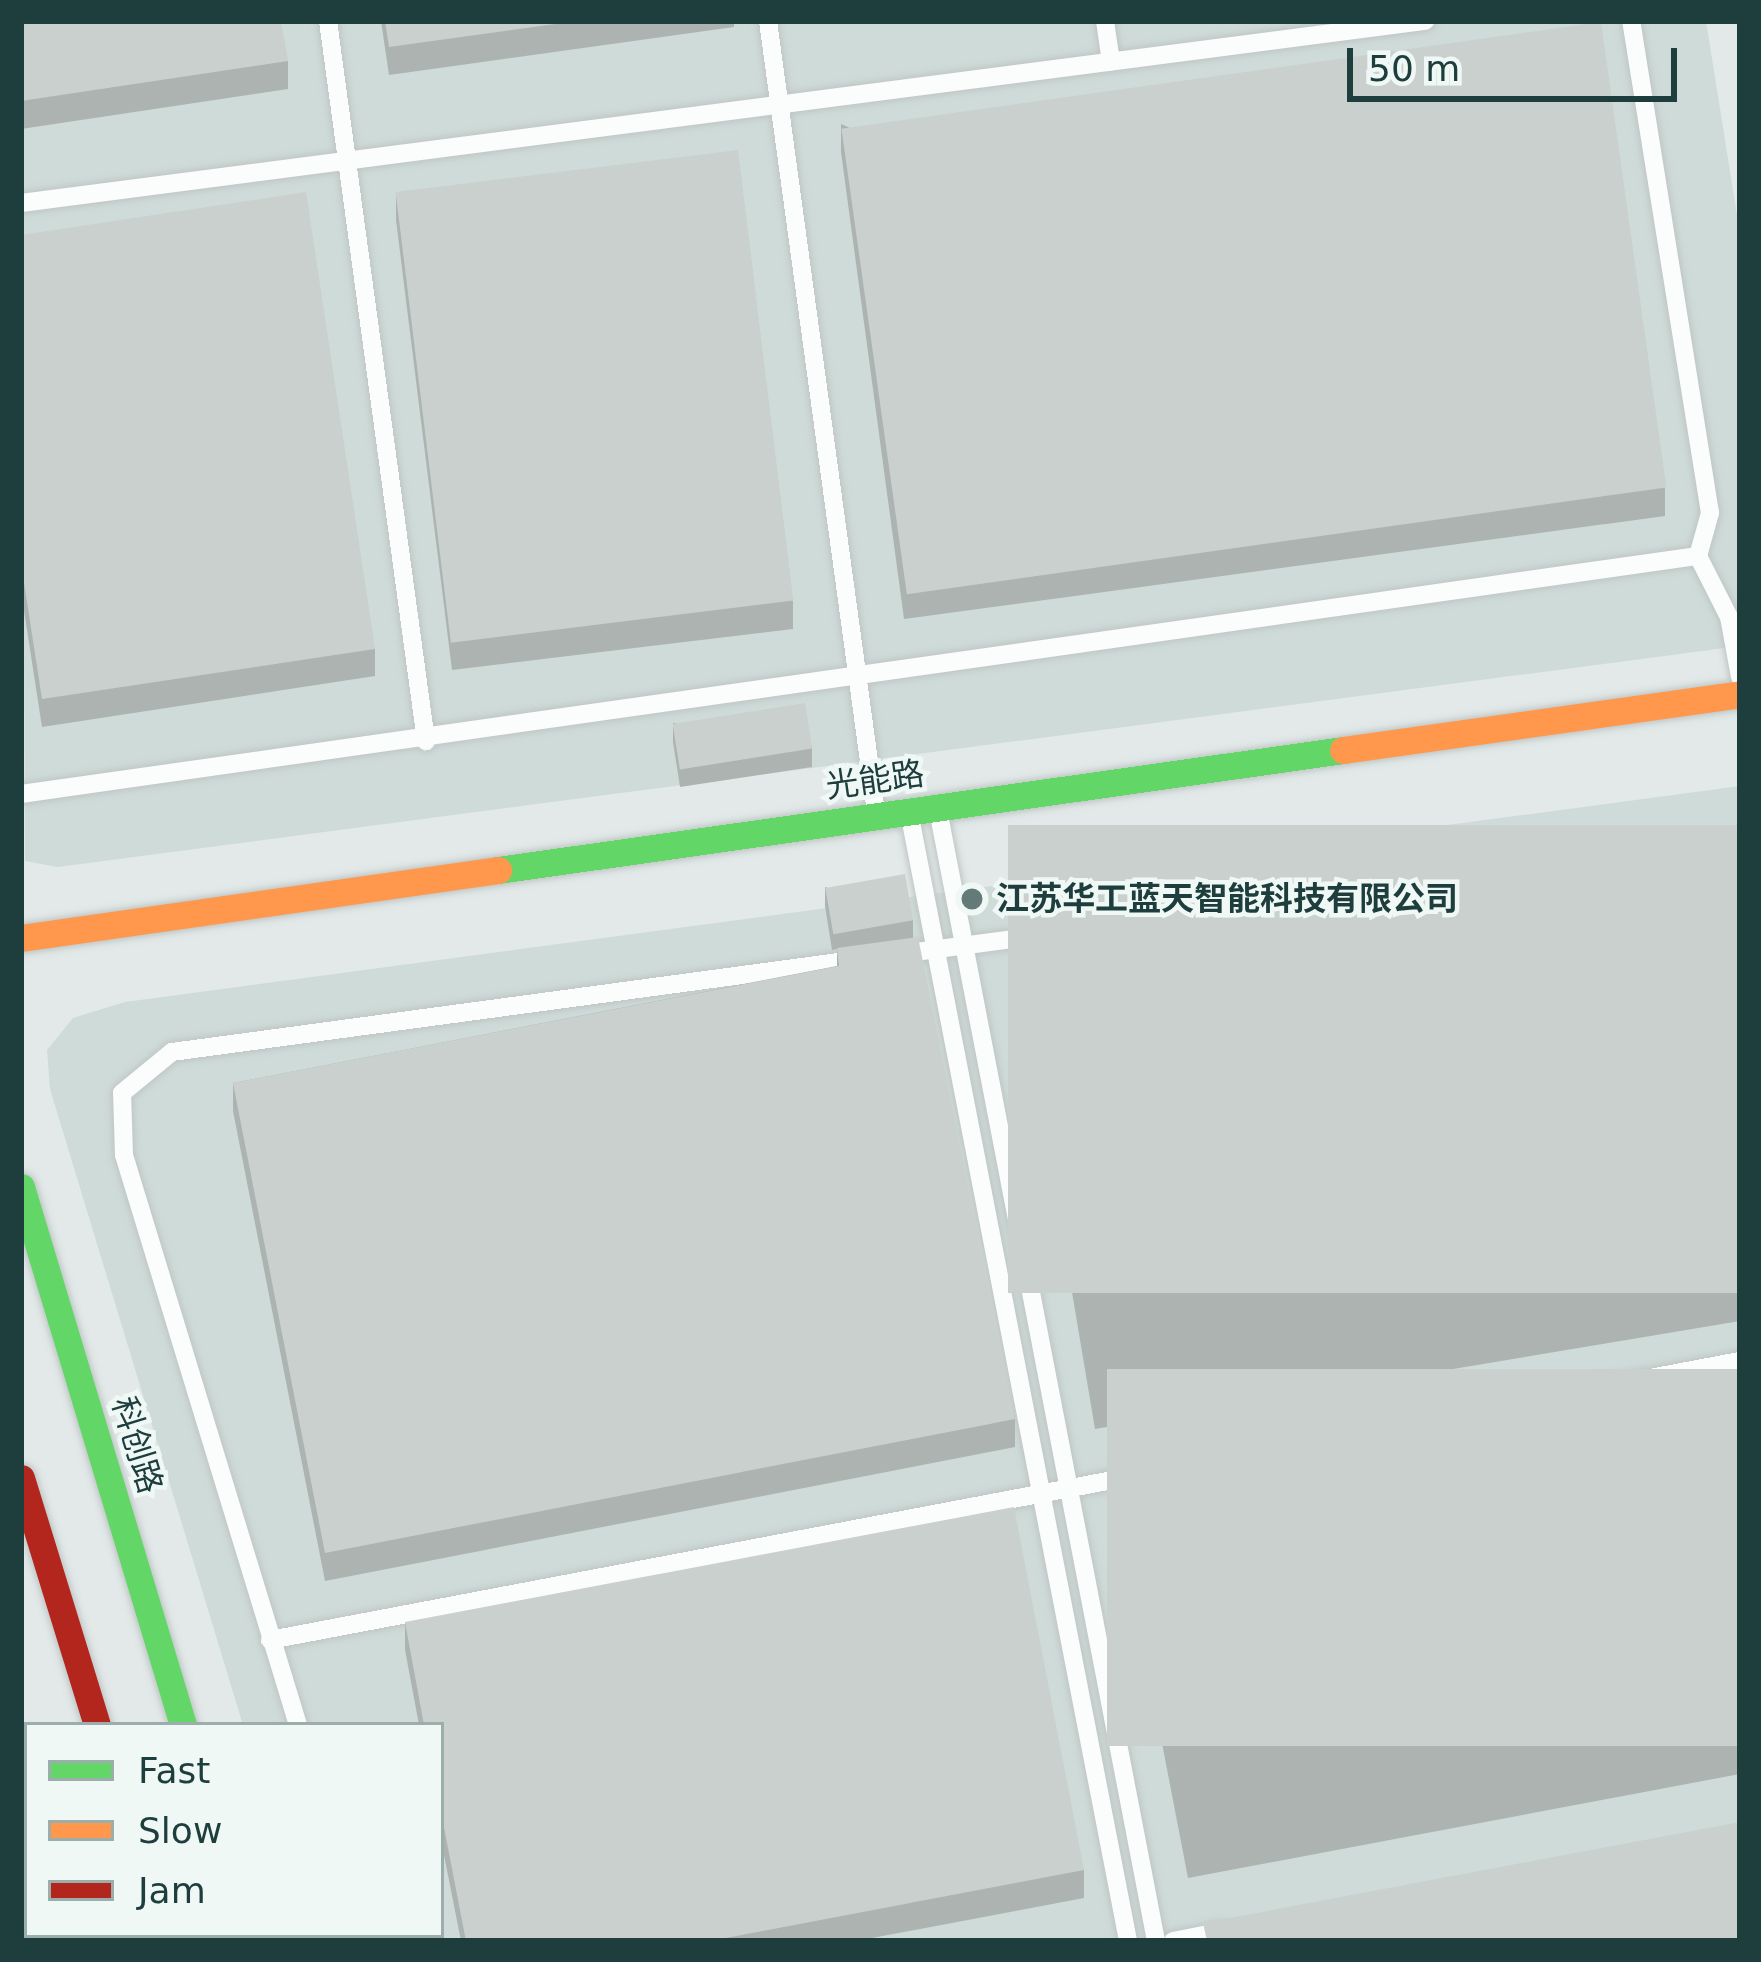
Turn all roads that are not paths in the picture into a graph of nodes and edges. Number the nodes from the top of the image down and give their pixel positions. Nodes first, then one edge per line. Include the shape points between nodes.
1 (328, 21) edge
2 (768, 21) edge
3 (1106, 21) edge
4 (1425, 21) edge
5 (1634, 22) edge
6 (1111, 62) junction
7 (779, 105) junction
8 (346, 161) junction
9 (21, 203) edge
10 (1698, 556) junction
11 (1740, 676) edge
12 (858, 680) junction
13 (1740, 694) edge
14 (426, 741) junction
15 (21, 794) edge
16 (923, 810) junction
17 (876, 817) junction
18 (1220, 911) edge
19 (21, 938) edge
20 (964, 946) junction
21 (935, 950) junction
22 (21, 1187) edge
23 (1740, 1361) edge
24 (21, 1478) edge
25 (1068, 1484) junction
26 (1040, 1488) junction
27 (270, 1640) junction
28 (96, 1722) edge
29 (182, 1722) edge
30 (297, 1722) edge
31 (1241, 1928) edge
32 (1128, 1941) edge
33 (1156, 1941) edge
34 (1173, 1941) edge

1 - 8 lane
2 - 7 lane
3 - 6 lane
4 - 6 lane
5 - 10 lane via 1710,513
6 - 7 lane
7 - 8 lane
7 - 12 lane
8 - 9 lane
8 - 14 lane
10 - 11 lane via 1729,617
10 - 12 lane
12 - 14 lane
12 - 17 lane
13 - 16 street, 光能路
14 - 15 lane
16 - 17 street, 光能路
16 - 20 lane
16 - 21 lane
17 - 19 street, 光能路
18 - 20 lane
20 - 21 lane
20 - 25 lane
21 - 26 lane
21 - 27 lane via 172,1052 145,1068 122,1093 124,1155
22 - 29 street, 科创路
23 - 25 lane
24 - 28 street
25 - 26 lane
25 - 33 lane
26 - 27 lane
26 - 32 lane
27 - 30 lane
31 - 34 lane

